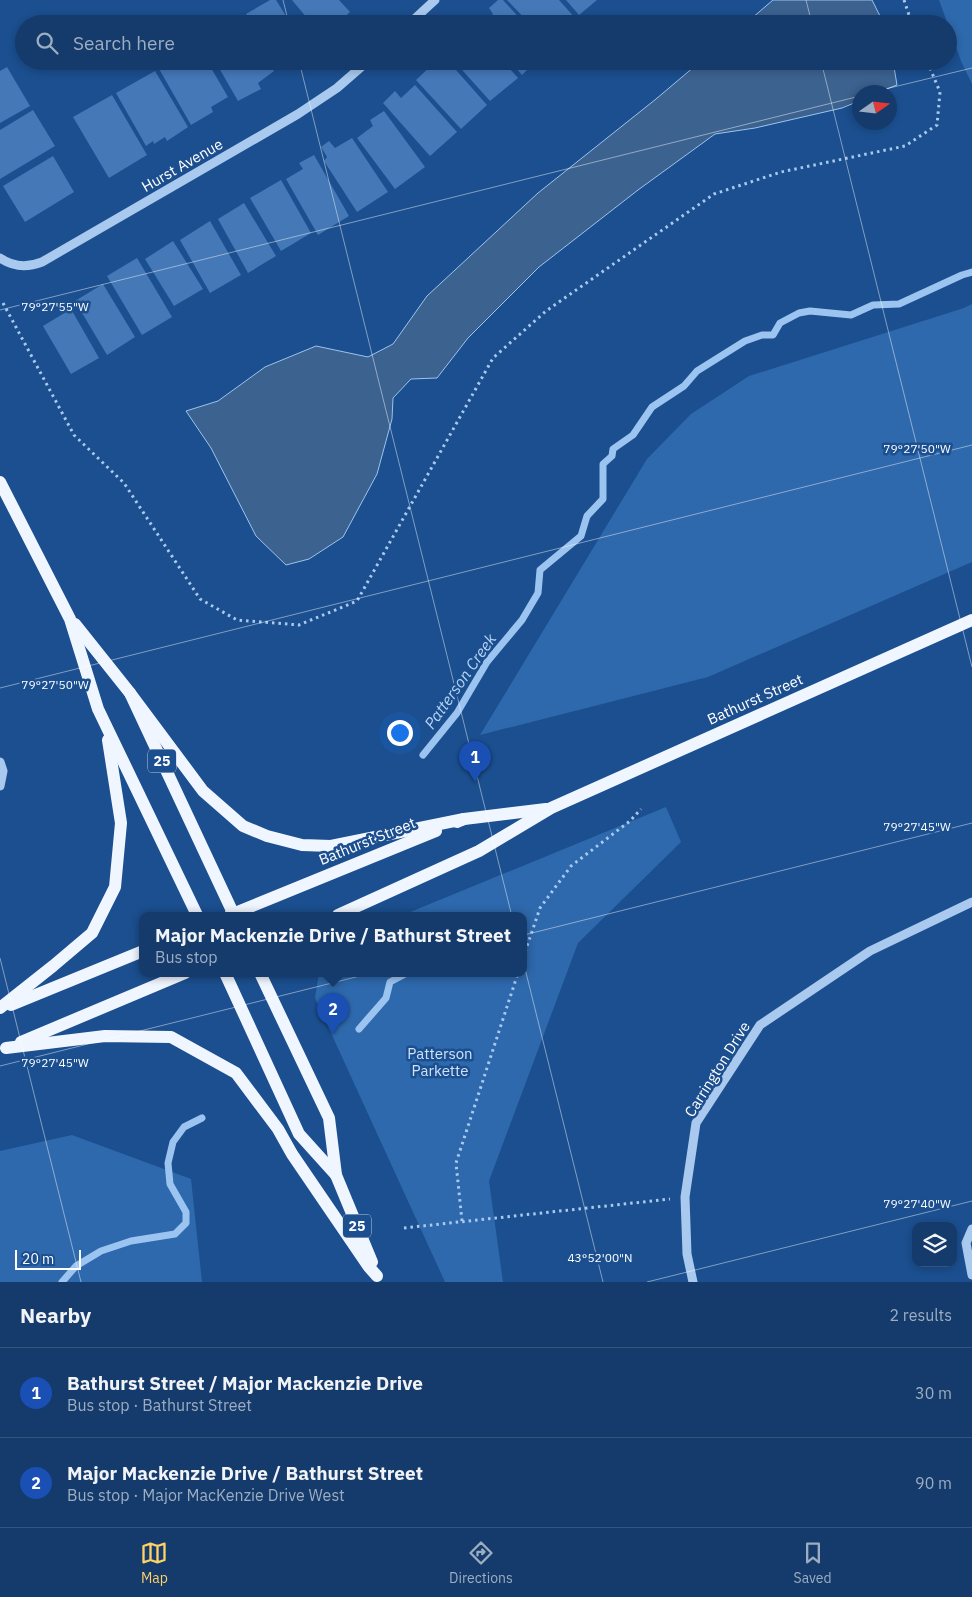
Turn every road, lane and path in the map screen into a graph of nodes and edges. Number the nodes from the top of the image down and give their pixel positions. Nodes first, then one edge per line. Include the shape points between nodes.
1 (435, 0) edge
2 (904, 0) edge
3 (419, 15) edge
4 (909, 15) edge
5 (358, 70) edge
6 (931, 70) edge
7 (0, 258) edge
8 (3, 303) dead end
9 (0, 482) edge
10 (70, 618) junction
11 (972, 620) edge
12 (130, 693) junction
13 (106, 725) junction
14 (0, 762) edge
15 (0, 786) edge
16 (551, 808) junction
17 (641, 809) dead end
18 (464, 819) junction
19 (972, 902) edge
20 (196, 912) edge
21 (232, 912) edge
22 (240, 912) edge
23 (345, 912) edge
24 (527, 946) edge
25 (139, 953) edge
26 (175, 977) edge
27 (227, 977) edge
28 (262, 977) edge
29 (517, 977) edge
30 (0, 1009) edge
31 (3, 1049) edge
32 (336, 1175) junction
33 (685, 1197) junction
34 (462, 1221) junction
35 (404, 1228) dead end
36 (972, 1229) edge
37 (972, 1276) edge
38 (378, 1279) edge
39 (692, 1282) edge

1 - 3 street
2 - 4 path
5 - 7 street, Hurst Avenue via 298,114 42,262 18,266
6 - 8 path via 940,92 937,126 905,146 781,172 714,194 546,311 493,358 357,601 299,625 237,620 200,599 124,483 74,435
9 - 10 main road, 25
10 - 12 main road, 25
10 - 13 main road, 25
11 - 16 main road, Bathurst Street
12 - 18 main road via 203,791 243,826 267,836 302,845 330,846
12 - 21 main road, 25
13 - 20 main road, 25
13 - 30 main road via 121,823 114,888 92,933
14 - 15 street via 3,771
16 - 18 main road, Bathurst Street
16 - 23 main road, Bathurst Street via 479,851
17 - 24 path via 571,866 540,908
18 - 22 main road, Bathurst Street
19 - 33 street, Carrington Drive via 870,951 760,1025 696,1123
25 - 30 main road
26 - 31 main road
27 - 32 main road, 25 via 299,1134
28 - 32 main road, 25 via 329,1118
29 - 34 path via 456,1163
31 - 38 main road via 105,1036 171,1037 236,1074 278,1129
32 - 38 main road, 25
33 - 34 path
33 - 39 street, Carrington Drive via 687,1254
34 - 35 path
36 - 37 street via 966,1243

